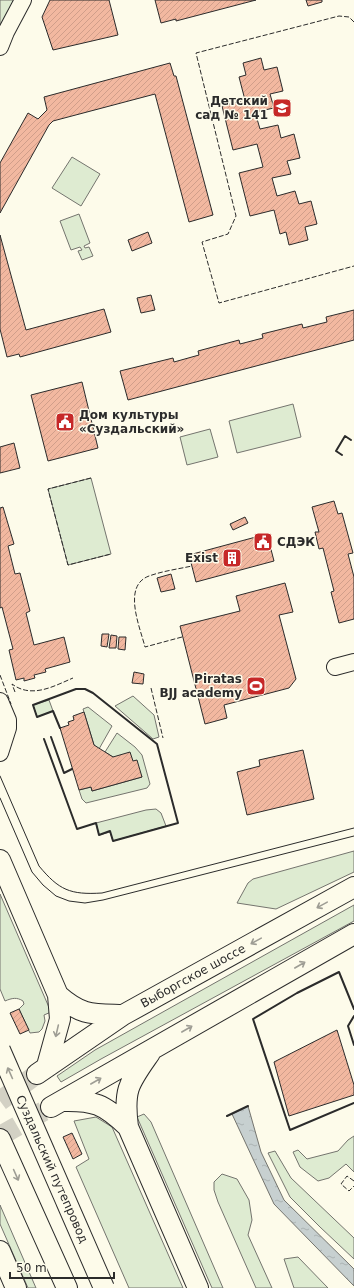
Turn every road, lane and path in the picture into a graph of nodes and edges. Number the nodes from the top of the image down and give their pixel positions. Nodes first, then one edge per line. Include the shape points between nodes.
1 (23, 0) edge
2 (0, 47) edge
3 (354, 662) edge
4 (335, 667) dead end
5 (0, 701) edge
6 (0, 753) edge
7 (0, 860) edge
8 (354, 887) edge
9 (354, 934) edge
10 (58, 995) junction
11 (123, 1015) junction
12 (153, 1048) junction
13 (0, 1050) edge
14 (128, 1126) junction
15 (0, 1139) edge
16 (0, 1251) edge
17 (16, 1288) edge
18 (68, 1288) edge
19 (104, 1288) edge
20 (198, 1288) edge

1 - 2 street
3 - 4 street
5 - 6 street via 8,720
7 - 10 main road
8 -> 11 main road, Выборгское шоссе
12 -> 9 main road
10 - 11 main road via 71,1006 87,1013
10 -> 11 main road, Выборгское шоссе via 60,1019 42,1070
12 - 14 main road via 130,1082 126,1094
14 -> 12 main road via 102,1106 79,1100 56,1104
19 -> 13 main road, Суздальский путепровод, bridge
14 - 20 main road
15 -> 18 main road
16 - 17 main road

